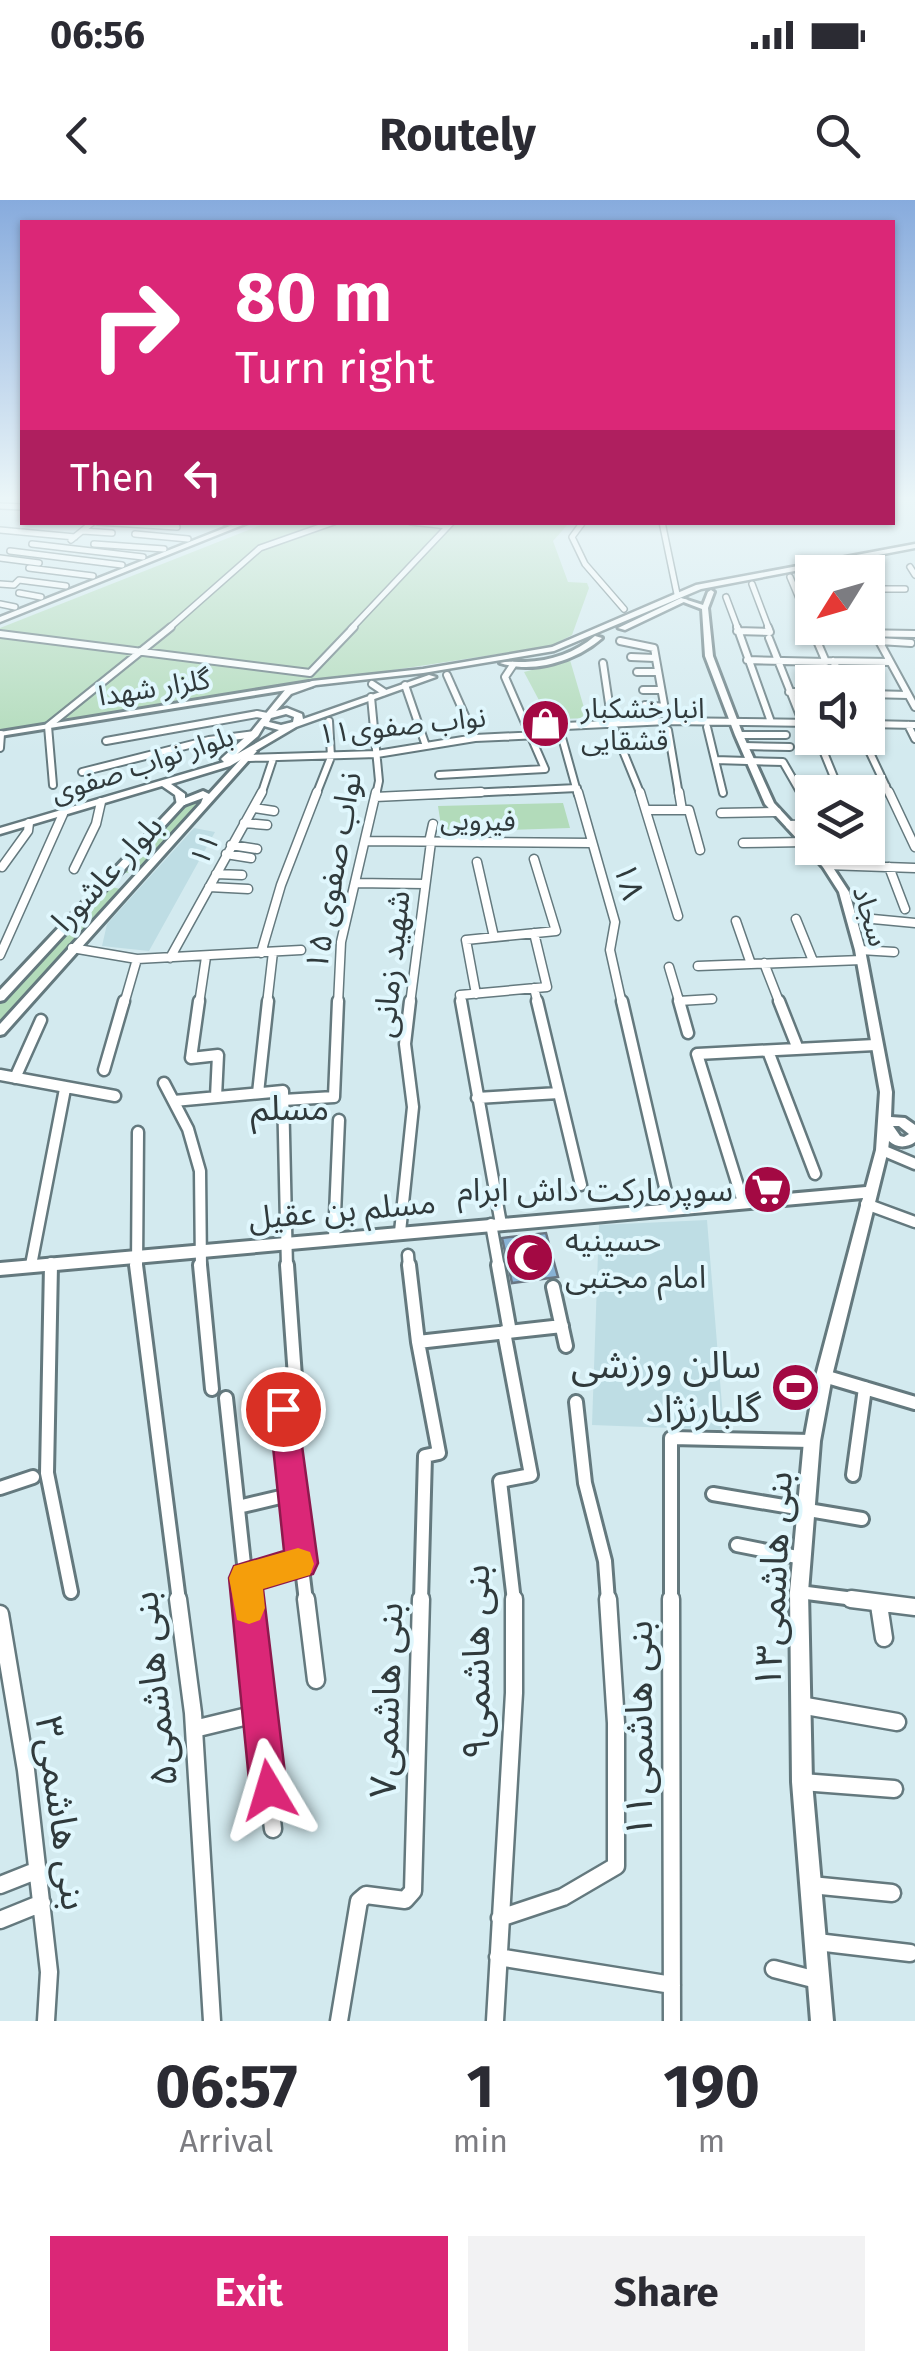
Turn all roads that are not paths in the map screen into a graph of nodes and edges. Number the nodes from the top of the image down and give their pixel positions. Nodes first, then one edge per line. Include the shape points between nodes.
1 (29, 582) edge
2 (79, 582) edge
3 (91, 582) edge
4 (214, 582) edge
5 (220, 582) edge
6 (396, 582) edge
7 (600, 582) edge
8 (676, 582) edge
9 (754, 582) edge
10 (763, 582) edge
11 (792, 582) edge
12 (752, 584) junction
13 (63, 589) junction
14 (885, 589) edge
15 (905, 590) dead end
16 (711, 592) junction
17 (19, 594) dead end
18 (41, 596) junction
19 (680, 597) junction
20 (726, 597) dead end
21 (0, 604) edge
22 (15, 607) junction
23 (705, 608) junction
24 (642, 609) junction
25 (624, 610) dead end
26 (655, 614) junction
27 (0, 617) edge
28 (737, 631) junction
29 (0, 634) edge
30 (885, 634) edge
31 (915, 634) edge
32 (769, 635) junction
33 (620, 641) dead end
34 (911, 643) dead end
35 (138, 652) junction
36 (631, 657) dead end
37 (656, 658) junction
38 (746, 660) junction
39 (776, 661) junction
40 (828, 661) junction
41 (890, 662) junction
42 (509, 664) junction
43 (603, 664) dead end
44 (831, 665) edge
45 (637, 672) dead end
46 (658, 672) junction
47 (426, 674) junction
48 (447, 674) junction
49 (370, 680) junction
50 (315, 683) junction
51 (402, 686) junction
52 (643, 690) dead end
53 (661, 690) junction
54 (384, 692) junction
55 (789, 692) junction
56 (795, 692) edge
57 (885, 694) edge
58 (908, 695) junction
59 (371, 697) junction
60 (222, 699) junction
61 (278, 701) junction
62 (795, 705) edge
63 (645, 706) dead end
64 (664, 707) junction
65 (915, 707) edge
66 (265, 718) junction
67 (329, 721) dead end
68 (734, 721) junction
69 (770, 722) junction
70 (795, 723) edge
71 (612, 724) junction
72 (885, 724) edge
73 (294, 725) junction
74 (911, 725) edge
75 (48, 726) junction
76 (667, 726) junction
77 (707, 727) dead end
78 (0, 734) edge
79 (255, 734) junction
80 (561, 734) joint
81 (533, 735) junction
82 (786, 735) dead end
83 (474, 738) junction
84 (915, 739) edge
85 (742, 740) junction
86 (106, 741) dead end
87 (426, 746) junction
88 (790, 747) dead end
89 (0, 748) edge
90 (251, 754) junction
91 (377, 754) junction
92 (871, 755) edge
93 (331, 757) junction
94 (273, 759) junction
95 (715, 760) junction
96 (751, 760) junction
97 (82, 772) dead end
98 (439, 775) dead end
99 (164, 783) junction
100 (795, 784) edge
101 (53, 785) dead end
102 (886, 786) joint
103 (577, 788) junction
104 (723, 793) dead end
105 (375, 797) junction
106 (102, 802) junction
107 (181, 803) junction
108 (204, 806) junction
109 (254, 808) junction
110 (648, 810) junction
111 (686, 810) junction
112 (274, 811) dead end
113 (777, 812) junction
114 (721, 813) dead end
115 (63, 814) junction
116 (30, 823) junction
117 (244, 823) junction
118 (14, 824) junction
119 (432, 824) dead end
120 (267, 825) dead end
121 (790, 825) junction
122 (795, 825) edge
123 (0, 828) edge
124 (795, 830) edge
125 (365, 841) junction
126 (430, 842) junction
127 (795, 842) edge
128 (591, 843) junction
129 (743, 843) dead end
130 (915, 848) edge
131 (229, 850) junction
132 (700, 850) dead end
133 (254, 853) dead end
134 (534, 859) dead end
135 (477, 862) dead end
136 (829, 865) edge
137 (848, 865) edge
138 (867, 866) joint
139 (2, 867) edge
140 (889, 867) junction
141 (915, 868) edge
142 (74, 869) dead end
143 (216, 874) junction
144 (242, 875) dead end
145 (109, 879) junction
146 (132, 883) junction
147 (355, 883) junction
148 (426, 884) junction
149 (209, 888) junction
150 (248, 889) dead end
151 (905, 909) dead end
152 (678, 916) dead end
153 (852, 917) junction
154 (796, 919) dead end
155 (736, 921) dead end
156 (915, 923) edge
157 (534, 934) junction
158 (494, 937) junction
159 (72, 948) junction
160 (301, 950) dead end
161 (273, 952) junction
162 (894, 952) dead end
163 (260, 953) junction
164 (0, 955) edge
165 (861, 955) junction
166 (170, 958) junction
167 (206, 958) junction
168 (136, 959) junction
169 (813, 961) junction
170 (764, 963) junction
171 (751, 964) junction
172 (698, 966) dead end
173 (669, 967) dead end
174 (5, 986) edge
175 (534, 988) junction
176 (476, 994) junction
177 (0, 998) edge
178 (712, 1000) dead end
179 (678, 1001) junction
180 (41, 1020) dead end
181 (0, 1031) edge
182 (688, 1034) dead end
183 (875, 1045) junction
184 (798, 1049) junction
185 (768, 1051) junction
186 (104, 1070) dead end
187 (0, 1075) edge
188 (15, 1078) junction
189 (164, 1083) dead end
190 (66, 1089) junction
191 (886, 1092) junction
192 (258, 1093) junction
193 (559, 1093) junction
194 (115, 1096) dead end
195 (216, 1097) junction
196 (477, 1098) junction
197 (283, 1100) junction
198 (174, 1101) junction
199 (339, 1120) dead end
200 (885, 1127) junction
201 (138, 1132) dead end
202 (913, 1133) edge
203 (882, 1150) junction
204 (915, 1164) edge
205 (815, 1174) dead end
206 (582, 1184) dead end
207 (867, 1198) junction
208 (743, 1202) junction
209 (670, 1209) junction
210 (915, 1222) edge
211 (496, 1224) junction
212 (400, 1232) junction
213 (334, 1238) junction
214 (285, 1242) junction
215 (199, 1250) junction
216 (408, 1255) dead end
217 (135, 1256) junction
218 (51, 1263) junction
219 (31, 1265) junction
220 (0, 1269) edge
221 (553, 1287) dead end
222 (562, 1326) junction
223 (507, 1332) junction
224 (418, 1342) junction
225 (566, 1346) dead end
226 (295, 1376) dead end
227 (824, 1376) junction
228 (865, 1388) junction
229 (576, 1402) dead end
230 (915, 1403) edge
231 (283, 1409) dead end
232 (812, 1442) junction
233 (852, 1475) dead end
234 (32, 1477) dead end
235 (0, 1488) edge
236 (294, 1494) junction
237 (713, 1494) dead end
238 (238, 1506) junction
239 (808, 1511) junction
240 (862, 1520) dead end
241 (737, 1545) dead end
242 (802, 1558) junction
243 (302, 1563) junction
244 (245, 1578) junction
245 (70, 1592) dead end
246 (799, 1592) junction
247 (880, 1605) junction
248 (915, 1607) edge
249 (0, 1614) edge
250 (884, 1638) dead end
251 (316, 1680) dead end
252 (798, 1704) junction
253 (260, 1712) junction
254 (897, 1722) dead end
255 (194, 1729) junction
256 (802, 1782) junction
257 (894, 1788) dead end
258 (273, 1829) dead end
259 (38, 1870) junction
260 (811, 1884) junction
261 (0, 1885) edge
262 (892, 1893) dead end
263 (42, 1903) junction
264 (500, 1918) junction
265 (0, 1920) edge
266 (815, 1942) junction
267 (910, 1953) dead end
268 (498, 1957) junction
269 (774, 1969) dead end
270 (818, 1980) junction
271 (672, 1984) junction
272 (46, 2021) edge
273 (212, 2021) edge
274 (339, 2021) edge
275 (495, 2021) edge
276 (672, 2021) edge
277 (822, 2021) edge

1 - 13 street
2 - 13 main road
3 - 27 main road
4 - 35 street
5 - 35 street
6 - 35 street via 310,673
7 - 25 street
8 - 19 street
9 - 19 main road
10 - 12 main road
11 - 40 street
12 - 16 main road
12 - 32 street
13 - 18 main road
13 - 27 main road
14 - 15 street
16 - 19 main road
16 - 23 street, سجاد
17 - 18 street
18 - 22 main road
19 - 23 street
19 - 24 main road
19 - 26 main road
20 - 28 street
21 - 22 street
22 - 27 main road
23 - 68 street, سجاد via 710,656
24 - 26 main road
24 - 47 main road via 554,649
26 - 42 main road
28 - 32 street
28 - 38 street
29 - 35 street
30 - 31 street
32 - 39 street
33 - 37 street via 654,648
34 - 41 street via 879,642
35 - 75 street
36 - 37 street
37 - 46 street
38 - 39 street
38 - 69 street
39 - 40 street
39 - 55 street
40 - 41 street
40 - 44 street
41 - 58 street
42 - 48 main road
42 - 81 street via 504,674
43 - 71 street
45 - 46 street
46 - 53 street
47 - 48 main road
47 - 49 main road
47 - 51 main road, بلوار نواب صفوی
48 - 83 street
49 - 50 main road
49 - 51 main road via 400,675
49 - 54 street
50 - 60 street, گلزار شهدا
50 - 61 main road
51 - 54 main road, بلوار نواب صفوی
51 - 87 street
52 - 53 street
53 - 64 street
54 - 59 main road, بلوار نواب صفوی
55 - 56 street
55 - 62 street
57 - 58 street
58 - 65 street
59 - 73 main road, بلوار نواب صفوی
59 - 91 street, نواب صفوی ۱۵
60 - 61 street via 264,694
60 - 75 street, گلزار شهدا
61 - 66 main road, بلوار نواب صفوی
63 - 64 street
64 - 76 street
66 - 73 main road via 276,728
66 - 73 main road via 292,712 299,716
66 - 79 main road, بلوار نواب صفوی
66 - 86 street via 257,714
67 - 93 street
68 - 69 street
68 - 76 street
68 - 85 street, سجاد
69 - 70 street
71 - 76 street
71 - 81 street via 546,727
71 - 110 street
72 - 74 street
73 - 90 main road, بلوار نواب صفوی
74 - 84 street
75 - 78 street, گلزار شهدا
75 - 101 street
76 - 111 street
77 - 95 street
78 - 89 street
79 - 97 street
79 - 118 main road, بلوار نواب صفوی via 205,766
80 - 81 street, ۱۱نواب صفوی
80 - 103 street, ۱۸
81 - 83 street, ۱۱نواب صفوی
81 - 98 street via 545,769
82 - 85 street
83 - 87 street, ۱۱نواب صفوی
85 - 88 street
85 - 96 street, سجاد
87 - 91 street, ۱۱نواب صفوی
90 - 94 street, ۱۱نواب صفوی
90 - 99 main road, بلوار نواب صفوی
90 - 108 street, بلوار عاشورا
91 - 93 street, ۱۱نواب صفوی
91 - 105 street, نواب صفوی ۱۵
92 - 102 street
93 - 94 street, ۱۱نواب صفوی
93 - 163 street
94 - 109 street, ۱۱
95 - 96 street
95 - 104 street
96 - 100 street via 783,762
96 - 113 street, سجاد
99 - 106 main road, بلوار نواب صفوی
99 - 107 main road via 180,794
102 - 130 street
103 - 105 street
103 - 128 street, ۱۸
105 - 125 street, نواب صفوی ۱۵
106 - 115 main road, بلوار نواب صفوی
106 - 142 street
107 - 108 street via 203,794
107 - 145 street, بلوار عاشورا
108 - 146 street, بلوار عاشورا
109 - 112 street
109 - 117 street, ۱۱
110 - 111 street
110 - 152 street
111 - 132 street
113 - 114 street
113 - 121 street, سجاد
115 - 116 main road, بلوار نواب صفوی
115 - 164 street
116 - 118 main road, بلوار نواب صفوی
116 - 139 street
117 - 120 street
117 - 131 street, ۱۱
118 - 123 main road, بلوار نواب صفوی
119 - 126 street, شهید زمانی
121 - 122 street
121 - 124 street, سجاد
125 - 126 street, فیرویی
125 - 147 street, نواب صفوی ۱۵
126 - 128 street, فیرویی
126 - 148 street, شهید زمانی
127 - 129 street
128 - 209 street, ۱۸ via 615,922 610,950
131 - 133 street
131 - 143 street, ۱۱
134 - 157 street via 556,931
135 - 158 street
136 - 153 street, سجاد
137 - 138 street
138 - 140 street
140 - 141 street
140 - 151 street
143 - 144 street
143 - 149 street, ۱۱
145 - 146 street
145 - 174 street, بلوار عاشورا
146 - 159 street, بلوار عاشورا
147 - 148 street
147 - 197 street, نواب صفوی ۱۵ via 340,942 334,1098
148 - 212 street, شهید زمانی via 404,1044 413,1107
149 - 150 street
149 - 166 street, ۱۱
153 - 156 street
153 - 165 street, سجاد
154 - 169 street
155 - 171 street
157 - 158 street
157 - 175 street via 547,987
158 - 176 street via 466,940
159 - 168 street
159 - 181 street, بلوار عاشورا
160 - 161 street
161 - 163 street
161 - 192 street
162 - 165 street
163 - 167 street
165 - 169 street
165 - 183 street, سجاد
166 - 167 street
166 - 168 street
167 - 195 street via 191,1058 218,1055
168 - 186 street
169 - 170 street
170 - 171 street
170 - 184 street
171 - 172 street
173 - 179 street
174 - 177 street, بلوار عاشورا
175 - 176 street
175 - 193 street
176 - 196 street via 460,996
178 - 179 street
179 - 182 street
180 - 188 street
183 - 184 street
183 - 191 street, سجاد
184 - 185 street
185 - 205 street
185 - 208 street via 697,1054
187 - 188 street
188 - 190 street
189 - 198 street
190 - 194 street
190 - 219 street
191 - 200 street, بنی هاشمی۱۳
191 - 202 street
192 - 195 street
192 - 197 street via 283,1091
193 - 196 street
193 - 206 street
195 - 198 street
196 - 211 street
197 - 214 street
198 - 215 street via 200,1171
199 - 213 street
200 - 202 street via 892,1120
200 - 203 street, بنی هاشمی۱۳
201 - 217 street, بنی هاشمی۵
202 - 203 street
203 - 204 street
203 - 207 street, بنی هاشمی۱۳
207 - 208 street, مسلم بن عقیل
207 - 210 street
207 - 227 street, بنی هاشمی۱۳
208 - 209 street, مسلم بن عقیل
209 - 211 street, مسلم بن عقیل
211 - 212 street, مسلم بن عقیل
211 - 223 street
212 - 213 street, مسلم بن عقیل
213 - 214 street, مسلم بن عقیل
214 - 215 street, مسلم بن عقیل
214 - 226 street
215 - 217 street, مسلم بن عقیل
215 - 238 street
216 - 224 street
217 - 218 street, مسلم بن عقیل
217 - 255 street, بنی هاشمی۵
218 - 219 street, مسلم بن عقیل
218 - 245 street via 47,1472
219 - 220 street, مسلم بن عقیل
221 - 222 street
222 - 223 street
222 - 225 street
223 - 224 street
223 - 264 street, بنی هاشمی۹ via 532,1475 500,1481 514,1601
224 - 274 street, بنی هاشمی۷ via 439,1453 425,1456 413,1891 405,1900 366,1895 360,1901
227 - 228 street
227 - 232 street, بنی هاشمی۱۳
228 - 230 street
228 - 233 street
229 - 264 street via 585,1483 605,1560 616,1723 616,1866 562,1897
231 - 236 street
232 - 239 street, بنی هاشمی۱۳
232 - 271 street, بنی هاشمی۱۱ via 670,1438
234 - 235 street
236 - 238 street
236 - 243 street
237 - 239 street
238 - 244 street
239 - 240 street
239 - 242 street, بنی هاشمی۱۳
241 - 242 street
242 - 246 street, بنی هاشمی۱۳
243 - 244 street
243 - 251 street
244 - 253 street
246 - 247 street
246 - 252 street, بنی هاشمی۱۳
247 - 248 street
247 - 250 street
249 - 259 street, بنی هاشمی۳
252 - 254 street
252 - 256 street, بنی هاشمی۱۳
253 - 255 street
253 - 258 street
255 - 273 street, بنی هاشمی۵
256 - 257 street
256 - 260 street, بنی هاشمی۱۳
259 - 261 street
259 - 263 street, بنی هاشمی۳
260 - 262 street
260 - 266 street, بنی هاشمی۱۳
263 - 265 street
263 - 272 street, بنی هاشمی۳ via 50,1972
264 - 268 street, بنی هاشمی۹
266 - 267 street
266 - 270 street, بنی هاشمی۱۳
268 - 271 street
268 - 275 street, بنی هاشمی۹
269 - 270 street
270 - 277 street, بنی هاشمی۱۳
271 - 276 street, بنی هاشمی۱۱

